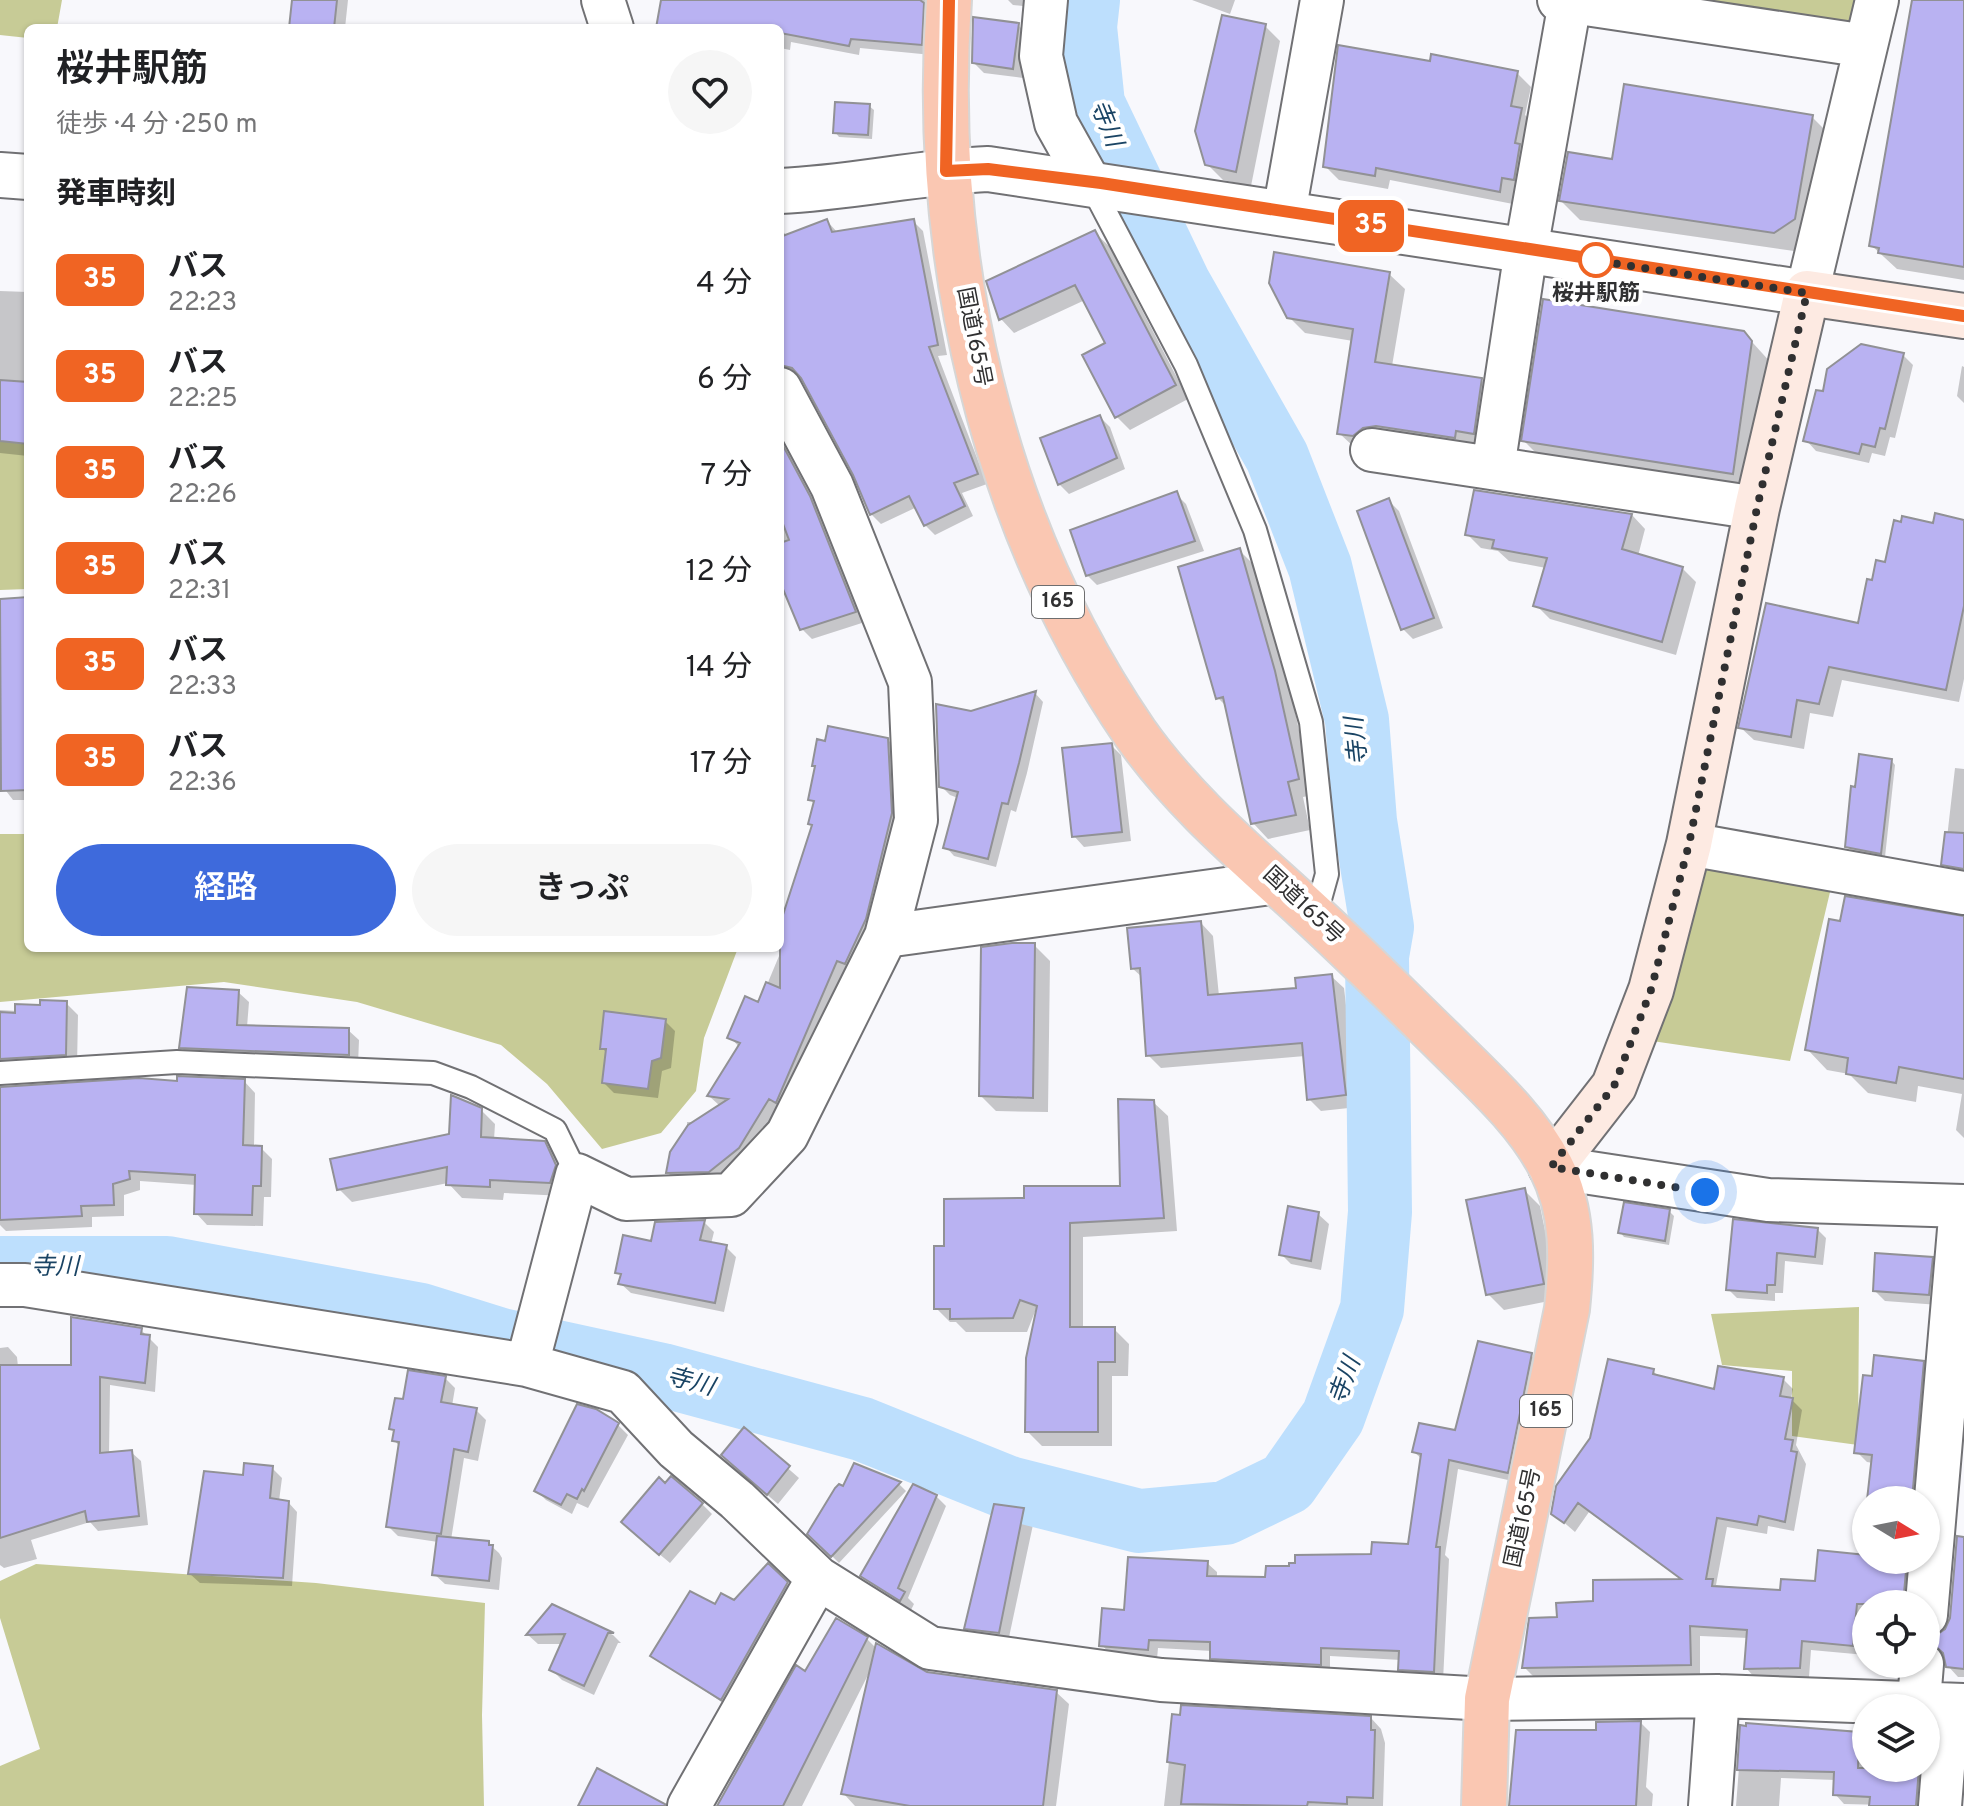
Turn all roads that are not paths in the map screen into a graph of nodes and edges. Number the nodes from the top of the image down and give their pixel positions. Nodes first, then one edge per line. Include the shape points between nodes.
1 (603, 0) edge
2 (949, 0) edge
3 (1046, 0) edge
4 (1322, 0) edge
5 (1877, 0) edge
6 (1564, 1) edge
7 (611, 24) edge
8 (1866, 46) junction
9 (946, 171) junction
10 (0, 175) edge
11 (24, 177) edge
12 (1095, 183) junction
13 (784, 191) edge
14 (1284, 213) junction
15 (1526, 250) junction
16 (1807, 293) junction
17 (1964, 316) edge
18 (784, 396) edge
19 (1372, 450) dead end
20 (1493, 468) junction
21 (1757, 508) junction
22 (1689, 844) junction
23 (1277, 882) junction
24 (1964, 893) edge
25 (1329, 930) junction
26 (886, 936) junction
27 (0, 1073) edge
28 (1551, 1167) junction
29 (577, 1175) junction
30 (1962, 1206) edge
31 (0, 1285) edge
32 (531, 1350) junction
33 (818, 1578) junction
34 (1928, 1590) edge
35 (1852, 1695) edge
36 (1718, 1696) junction
37 (1487, 1699) junction
38 (1940, 1782) edge
39 (689, 1806) edge
40 (1484, 1806) edge
41 (1710, 1806) edge
42 (1940, 1806) edge

1 - 7 street
2 - 9 highway, 国道165号 / 165
3 - 12 street via 1041,56 1056,123
4 - 14 street
5 - 8 street
6 - 8 street
6 - 15 street
8 - 16 street
9 - 12 street via 988,169
9 - 13 street
9 - 23 highway, 国道165号 / 165 via 960,278 988,412 1055,596 1137,735 1185,795
10 - 11 street
12 - 14 street
12 - 25 lane via 1186,365 1255,530 1311,722
14 - 15 street
15 - 16 street
15 - 20 street
16 - 17 main road
16 - 21 main road
18 - 26 street via 832,486 910,682 916,820
19 - 20 street
20 - 21 street
21 - 22 main road
22 - 24 street
22 - 28 main road via 1651,990 1614,1086
23 - 25 highway, 国道165号 / 165
23 - 26 street
25 - 28 highway, 国道165号 / 165 via 1513,1114
26 - 29 street via 787,1135 731,1195 626,1199
27 - 29 lane via 177,1062 433,1073 555,1130
28 - 30 street via 1768,1200
28 - 37 highway, 国道165号 / 165 via 1568,1216 1572,1261 1567,1309
29 - 32 street
30 - 34 street
31 - 32 street
32 - 33 street via 623,1392 676,1449
33 - 37 street via 930,1648 1161,1680
33 - 39 street
35 - 36 street
36 - 37 street
36 - 41 street
37 - 40 highway, 国道165号 / 165
38 - 42 street

